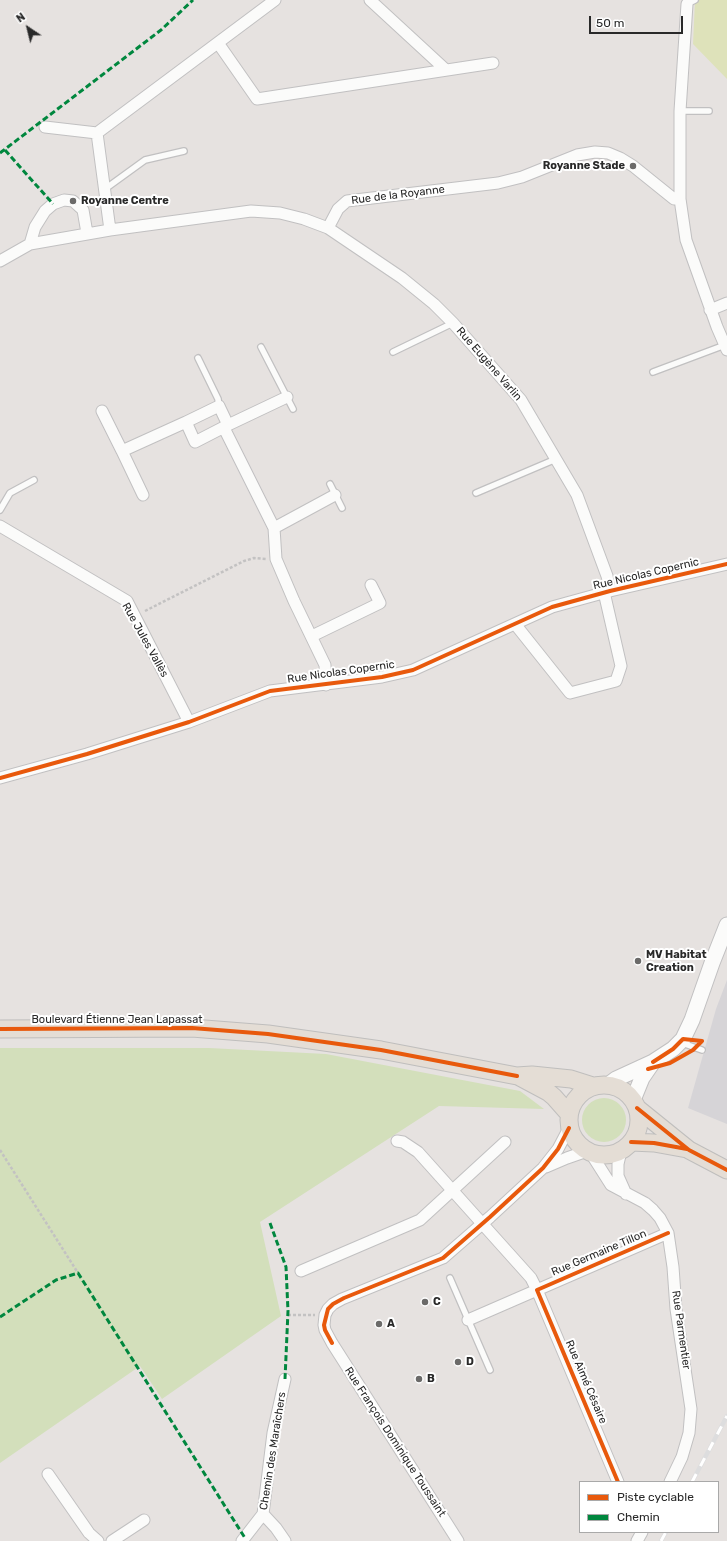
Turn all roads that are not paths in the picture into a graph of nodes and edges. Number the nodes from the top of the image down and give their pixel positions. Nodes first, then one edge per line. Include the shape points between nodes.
1 (275, 0) edge
2 (370, 0) edge
3 (691, 2) edge
4 (218, 43) junction
5 (493, 63) dead end
6 (446, 70) junction
7 (680, 111) junction
8 (709, 112) dead end
9 (45, 127) dead end
10 (97, 133) junction
11 (184, 151) dead end
12 (105, 189) junction
13 (680, 200) junction
14 (328, 228) junction
15 (110, 230) junction
16 (87, 233) junction
17 (30, 244) junction
18 (0, 261) edge
19 (727, 303) edge
20 (710, 310) junction
21 (453, 323) junction
22 (261, 347) dead end
23 (726, 347) edge
24 (393, 352) dead end
25 (198, 358) dead end
26 (653, 372) dead end
27 (287, 397) junction
28 (219, 406) junction
29 (293, 409) dead end
30 (102, 410) dead end
31 (186, 422) junction
32 (226, 426) junction
33 (122, 451) junction
34 (556, 459) junction
35 (34, 480) dead end
36 (330, 484) dead end
37 (476, 493) dead end
38 (336, 494) junction
39 (143, 495) dead end
40 (342, 508) dead end
41 (0, 510) edge
42 (1, 528) edge
43 (274, 528) junction
44 (727, 564) edge
45 (371, 585) dead end
46 (607, 592) junction
47 (515, 624) junction
48 (312, 636) junction
49 (326, 685) junction
50 (189, 722) junction
51 (0, 778) edge
52 (727, 925) edge
53 (0, 1029) edge
54 (680, 1042) junction
55 (702, 1050) dead end
56 (654, 1062) junction
57 (517, 1076) junction
58 (601, 1085) junction
59 (635, 1104) junction
60 (569, 1121) junction
61 (397, 1141) dead end
62 (505, 1142) dead end
63 (626, 1146) junction
64 (689, 1150) junction
65 (588, 1152) junction
66 (544, 1168) junction
67 (727, 1170) edge
68 (452, 1191) junction
69 (626, 1194) junction
70 (482, 1225) junction
71 (668, 1233) junction
72 (301, 1271) dead end
73 (450, 1278) dead end
74 (537, 1290) junction
75 (468, 1320) junction
76 (490, 1370) dead end
77 (284, 1379) dead end
78 (48, 1474) dead end
79 (618, 1481) edge
80 (670, 1481) edge
81 (263, 1514) junction
82 (144, 1520) dead end
83 (98, 1541) edge
84 (112, 1541) edge
85 (242, 1541) edge
86 (285, 1541) edge
87 (458, 1541) edge

1 - 4 street
2 - 6 street
3 - 7 street
4 - 6 street via 256,98
4 - 10 street
5 - 6 street
7 - 8 lane
7 - 13 street
9 - 10 street
10 - 12 street
11 - 12 lane via 145,160
12 - 15 street
13 - 14 street, Rue de la Royanne via 674,199 620,158 608,153 595,152 576,155 522,178 498,183 347,201 338,209
13 - 20 street via 686,240
14 - 15 street via 280,213 251,211
14 - 21 street, Rue Eugène Varlin via 402,278
15 - 16 street
16 - 17 street
16 - 17 street via 83,210 73,201 64,200 53,204 45,211 35,227
17 - 18 street
19 - 20 street
20 - 23 street
21 - 24 lane
21 - 34 street, Rue Eugène Varlin via 521,400
22 - 27 lane
23 - 26 lane
25 - 28 lane
27 - 29 lane
27 - 32 street
28 - 31 street
28 - 32 street
30 - 33 street
31 - 32 street via 195,442
31 - 33 street
32 - 43 street
33 - 39 street
34 - 37 lane
34 - 46 street, Rue Eugène Varlin via 577,495 607,576
35 - 41 lane via 10,493
36 - 38 lane
38 - 40 lane
38 - 43 street
42 - 50 street, Rue Jules Vallès via 127,601
43 - 48 street via 276,559
44 - 46 street, Rue Nicolas Copernic
45 - 48 street via 380,603
46 - 47 street, Rue Nicolas Copernic via 552,607
46 - 47 street, Rue Eugène Varlin via 621,666 616,681 570,693
47 - 49 street, Rue Nicolas Copernic via 413,670
48 - 49 street via 325,665
49 - 50 street, Rue Nicolas Copernic via 270,691
50 - 51 street, Rue Nicolas Copernic
52 - 54 street via 692,1020
53 - 57 main road, Boulevard Étienne Jean Lapassat via 192,1028 268,1034 381,1050
54 - 55 lane
54 - 56 street
56 - 58 street
56 - 59 street via 642,1078
57 - 58 main road, Boulevard Étienne Jean Lapassat via 571,1079
57 - 60 main road, Boulevard Étienne Jean Lapassat via 554,1097
58 - 59 main road via 618,1087 627,1093
58 - 60 main road via 584,1090 577,1097 572,1105
59 - 63 main road via 639,1120 637,1132
59 - 64 main road
60 - 65 main road via 576,1142
60 - 66 street via 558,1149
61 - 68 street, Rue Aimé Césaire via 418,1152
62 - 68 street
63 - 64 main road via 654,1143
63 - 65 main road via 611,1154
63 - 69 street via 618,1164 618,1176
64 - 67 main road
65 - 66 street
65 - 69 street, Rue Parmentier via 611,1185
66 - 70 street
68 - 70 street, Rue Aimé Césaire
68 - 72 street via 420,1220
69 - 71 street, Rue Parmentier via 653,1210
70 - 74 street, Rue Aimé Césaire via 531,1278
70 - 87 street, Rue François Dominique Toussaint via 443,1258 333,1304 325,1315 324,1325 332,1343
71 - 74 street, Rue Germaine Tillon
71 - 80 street, Rue Parmentier via 691,1409 689,1433 682,1457
73 - 75 lane
74 - 75 street, Rue Germaine Tillon
74 - 79 street, Rue Aimé Césaire
75 - 76 lane
77 - 81 street, Chemin des Maraîchers via 273,1433
78 - 83 street via 89,1533
81 - 85 street, Chemin des Maraîchers
81 - 86 street
82 - 84 street

